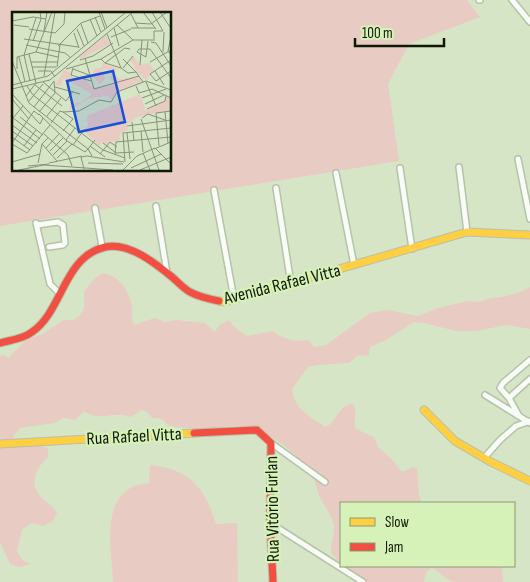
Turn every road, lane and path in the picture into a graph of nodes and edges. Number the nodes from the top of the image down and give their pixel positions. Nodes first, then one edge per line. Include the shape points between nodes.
1 (512, 0) edge
2 (530, 22) edge
3 (518, 159) dead end
4 (459, 167) dead end
5 (400, 168) dead end
6 (336, 173) dead end
7 (276, 188) dead end
8 (214, 190) dead end
9 (156, 206) dead end
10 (95, 208) dead end
11 (530, 219) edge
12 (468, 232) junction
13 (530, 235) edge
14 (102, 246) junction
15 (49, 247) dead end
16 (412, 249) junction
17 (354, 265) junction
18 (167, 273) junction
19 (291, 284) junction
20 (59, 293) junction
21 (234, 299) junction
22 (0, 344) edge
23 (530, 360) edge
24 (530, 379) edge
25 (485, 395) dead end
26 (509, 398) junction
27 (424, 410) dead end
28 (519, 416) junction
29 (529, 422) edge
30 (269, 440) junction
31 (0, 444) edge
32 (484, 458) junction
33 (530, 481) edge
34 (325, 482) dead end
35 (270, 524) junction
36 (274, 582) edge
37 (363, 582) edge

1 - 2 street
3 - 11 street
4 - 12 street
5 - 16 street
6 - 17 street
7 - 19 street
8 - 21 street
9 - 18 street
10 - 14 street
12 - 13 main road, Avenida Rafael Vitta
12 - 16 main road, Avenida Rafael Vitta
14 - 18 main road, Avenida Rafael Vitta via 124,246
14 - 20 main road via 78,262
15 - 20 street via 65,243 63,225 58,222 37,224 50,284
16 - 17 main road, Avenida Rafael Vitta
17 - 19 main road, Avenida Rafael Vitta
18 - 21 main road, Avenida Rafael Vitta via 188,291 208,300 224,302
19 - 21 main road, Avenida Rafael Vitta
20 - 22 main road via 35,330
23 - 26 street via 500,388
24 - 26 street
25 - 28 street
26 - 28 street
27 - 32 main road via 455,441
28 - 29 street
29 - 32 street via 516,426
30 - 31 main road, Rua Rafael Vitta via 257,430
30 - 34 street
30 - 35 main road, Rua Vitório Furlan
32 - 33 main road
35 - 36 main road, Rua Vitório Furlan
35 - 37 street

